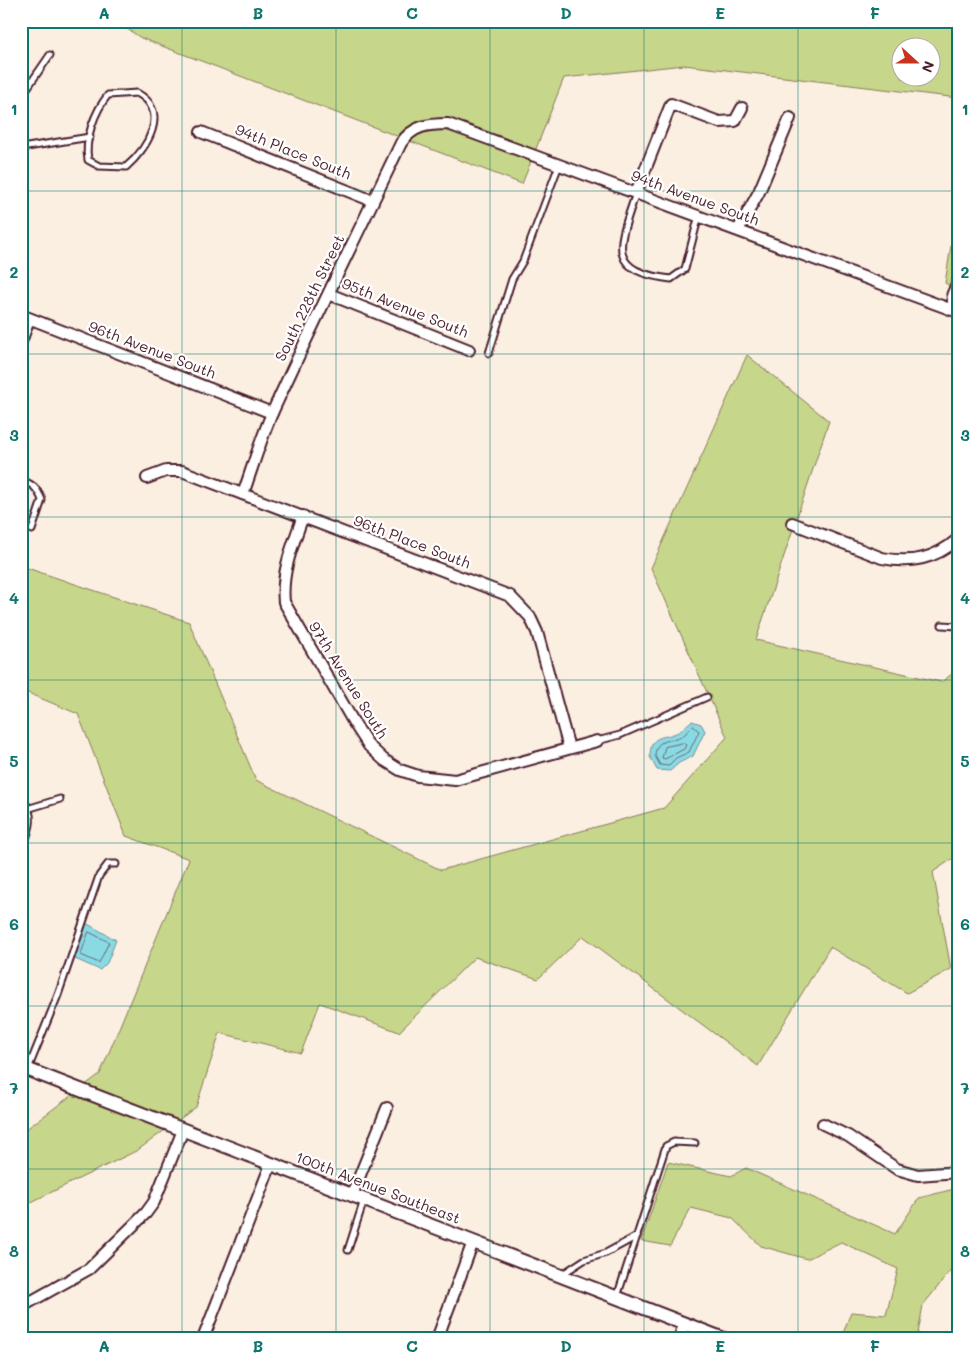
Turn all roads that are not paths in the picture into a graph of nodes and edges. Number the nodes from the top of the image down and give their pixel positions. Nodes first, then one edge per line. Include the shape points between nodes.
1 (50, 56) dead end
2 (21, 97) edge
3 (742, 108) dead end
4 (790, 118) dead end
5 (420, 127) joint
6 (201, 132) dead end
7 (90, 137) junction
8 (21, 148) edge
9 (560, 165) junction
10 (636, 192) junction
11 (373, 201) junction
12 (699, 215) junction
13 (738, 230) junction
14 (958, 275) edge
15 (329, 294) junction
16 (954, 311) edge
17 (21, 315) edge
18 (32, 319) junction
19 (21, 349) edge
20 (469, 350) dead end
21 (489, 353) dead end
22 (272, 413) junction
23 (147, 478) dead end
24 (21, 480) edge
25 (243, 494) junction
26 (303, 516) junction
27 (792, 523) dead end
28 (32, 530) dead end
29 (958, 539) edge
30 (942, 625) dead end
31 (958, 626) edge
32 (707, 697) dead end
33 (597, 741) joint
34 (569, 748) junction
35 (60, 799) dead end
36 (24, 805) edge
37 (21, 845) edge
38 (116, 864) dead end
39 (25, 1068) edge
40 (387, 1108) dead end
41 (823, 1124) dead end
42 (183, 1130) junction
43 (695, 1143) dead end
44 (271, 1164) junction
45 (958, 1172) edge
46 (352, 1194) junction
47 (364, 1199) junction
48 (638, 1236) junction
49 (473, 1242) junction
50 (348, 1250) dead end
51 (560, 1276) junction
52 (617, 1298) junction
53 (21, 1307) edge
54 (684, 1324) junction
55 (203, 1339) edge
56 (437, 1339) edge
57 (679, 1339) edge
58 (724, 1339) edge

1 - 2 lane
3 - 10 street via 736,122 719,122 671,104
4 - 13 street via 759,192
5 - 9 street, 94th Avenue South via 448,124
5 - 11 street, South 228th Street via 408,132 401,143
6 - 11 street, 94th Place South
7 - 7 lane via 88,160 99,166 126,167 140,155 153,127 154,110 148,98 137,93 108,95 100,105
7 - 8 lane
9 - 10 street, 94th Avenue South
9 - 21 lane via 523,261 512,279
10 - 12 street, 94th Avenue South
10 - 12 lane via 621,248 624,261 646,276 671,279 685,269
11 - 15 street, South 228th Street
12 - 13 street, 94th Avenue South
13 - 16 street, 94th Avenue South
14 - 16 lane via 950,294
15 - 20 street, 95th Avenue South
15 - 22 street, South 228th Street
17 - 18 street, 96th Avenue South
18 - 19 lane
18 - 22 street, 96th Avenue South
22 - 25 street, South 228th Street
23 - 25 street, 96th Place South via 166,471 182,471
24 - 28 lane via 38,490 42,500
25 - 26 street, 96th Place South
26 - 34 street, 96th Place South via 510,596 521,605 536,632
26 - 34 street, 97th Avenue South via 284,570 284,602 354,723 369,746 384,760 418,776 455,780
27 - 29 street via 894,560 909,561 941,553
30 - 31 lane
32 - 33 lane via 620,735
33 - 34 street, 97th Avenue South
35 - 36 lane
36 - 37 street via 28,828
38 - 39 lane via 108,864 99,876 58,995
39 - 42 street, 100th Avenue Southeast
40 - 46 street
41 - 45 street via 848,1136 897,1169 918,1174
42 - 44 street, 100th Avenue Southeast
42 - 53 street via 154,1202 146,1213 89,1269
43 - 48 lane via 674,1142 666,1146
44 - 46 street, 100th Avenue Southeast
44 - 55 street
46 - 47 street, 100th Avenue Southeast
47 - 49 street, 100th Avenue Southeast
47 - 50 lane
48 - 51 lane via 606,1253 584,1260
48 - 52 lane
49 - 51 street, 100th Avenue Southeast
49 - 56 street
51 - 52 street, 100th Avenue Southeast
52 - 54 street, 100th Avenue Southeast
54 - 57 street
54 - 58 street, 100th Avenue Southeast

